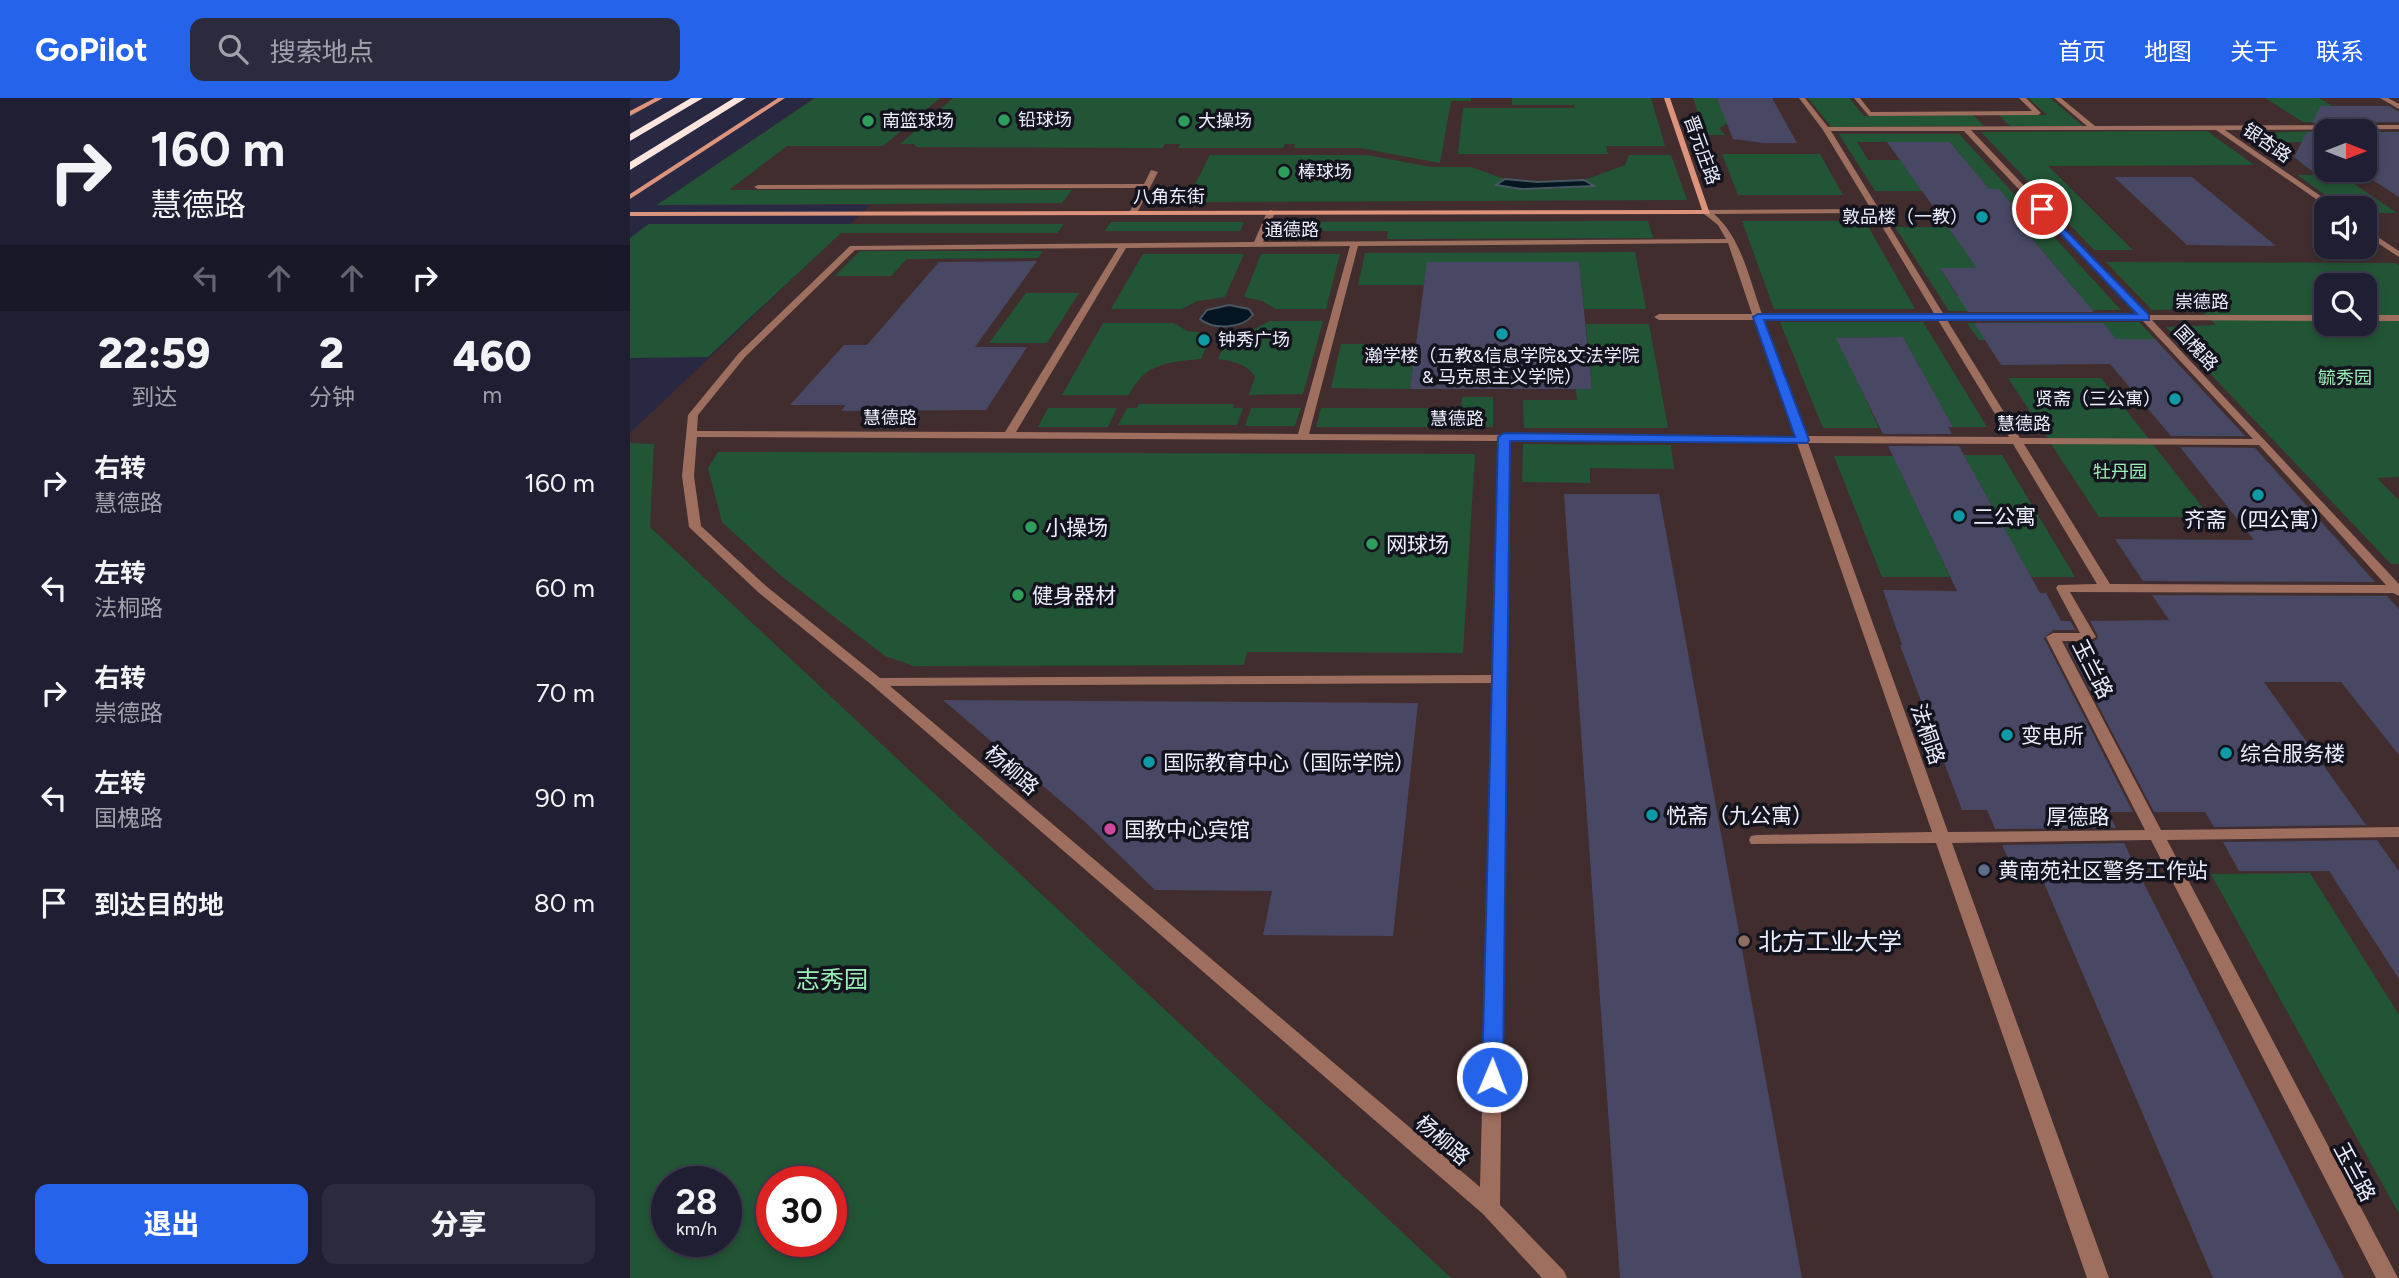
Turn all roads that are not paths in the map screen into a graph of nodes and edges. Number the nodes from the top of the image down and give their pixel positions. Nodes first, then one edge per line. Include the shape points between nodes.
1 (660, 98) edge
2 (698, 98) edge
3 (741, 98) edge
4 (782, 98) edge
5 (1667, 98) edge
6 (1802, 98) edge
7 (1857, 98) edge
8 (2022, 98) edge
9 (2057, 98) edge
10 (2383, 98) edge
11 (2399, 107) edge
12 (1980, 113) junction
13 (630, 114) edge
14 (2217, 127) junction
15 (2399, 127) edge
16 (1995, 128) junction
17 (2093, 128) junction
18 (1826, 129) junction
19 (1966, 129) junction
20 (630, 138) edge
21 (630, 167) edge
22 (1154, 172) dead end
23 (657, 179) junction
24 (630, 186) edge
25 (1147, 186) junction
26 (758, 187) dead end
27 (2317, 196) edge
28 (630, 197) edge
29 (1874, 211) junction
30 (1133, 212) junction
31 (1271, 212) junction
32 (1707, 212) junction
33 (630, 214) edge
34 (2377, 239) edge
35 (1731, 241) junction
36 (1354, 245) junction
37 (1257, 246) junction
38 (1123, 247) junction
39 (853, 248) joint
40 (2399, 255) edge
41 (1941, 316) junction
42 (1659, 317) dead end
43 (1758, 317) junction
44 (2146, 317) junction
45 (2314, 318) edge
46 (2377, 318) edge
47 (2399, 318) edge
48 (1315, 391) dead end
49 (693, 435) junction
50 (1009, 435) junction
51 (1303, 436) junction
52 (1504, 437) junction
53 (1802, 440) junction
54 (2018, 441) junction
55 (2262, 442) junction
56 (2106, 588) junction
57 (2397, 590) edge
58 (1500, 679) junction
59 (877, 682) junction
60 (2399, 832) edge
61 (2155, 836) junction
62 (1943, 838) junction
63 (1757, 840) dead end
64 (1490, 1208) junction
65 (1556, 1278) edge
66 (2098, 1278) edge
67 (2387, 1278) edge

1 - 13 street
2 - 20 highway
3 - 21 highway
4 - 23 street
5 - 32 street, 晋元庄路
6 - 18 street
7 - 12 street via 1869,114
8 - 12 street via 2038,113
9 - 17 street
10 - 11 street
12 - 16 street
14 - 15 street
14 - 17 street
14 - 27 street, 银杏路
16 - 17 street
16 - 19 street
18 - 19 street
18 - 29 street
19 - 44 street, 国槐路
22 - 25 street
23 - 24 street
23 - 28 street
25 - 26 street
25 - 30 street
29 - 32 street
29 - 41 street
30 - 31 street, 八角东街
30 - 33 street, 八角东街
31 - 32 street, 八角东街
31 - 37 street
32 - 35 street, 法桐路
34 - 40 street
35 - 36 street, 通德路
35 - 43 street, 法桐路
36 - 37 street, 通德路
36 - 51 street
37 - 38 street, 通德路
38 - 39 street, 通德路
38 - 50 street
39 - 49 street, 杨柳路 via 741,355 693,415
41 - 43 street, 崇德路
41 - 44 street, 崇德路
41 - 54 street
42 - 43 street, 崇德路
43 - 53 street, 法桐路
44 - 45 street, 崇德路
44 - 55 street, 国槐路
46 - 47 street
48 - 51 street
49 - 50 street, 慧德路
49 - 59 street, 杨柳路 via 688,477 695,527 762,589
50 - 51 street, 慧德路
51 - 52 street, 慧德路
52 - 53 street, 慧德路
52 - 58 street
53 - 54 street, 慧德路
53 - 62 street, 法桐路
54 - 55 street, 慧德路
54 - 56 street
55 - 57 street, 国槐路
56 - 57 street
56 - 61 street, 玉兰路 via 2062,588 2089,636 2053,637
58 - 59 street
58 - 64 street
59 - 64 street, 杨柳路
60 - 61 street, 厚德路
61 - 62 street, 厚德路
61 - 67 street, 玉兰路
62 - 63 street, 厚德路
62 - 66 street, 法桐路
64 - 65 street, 杨柳路

